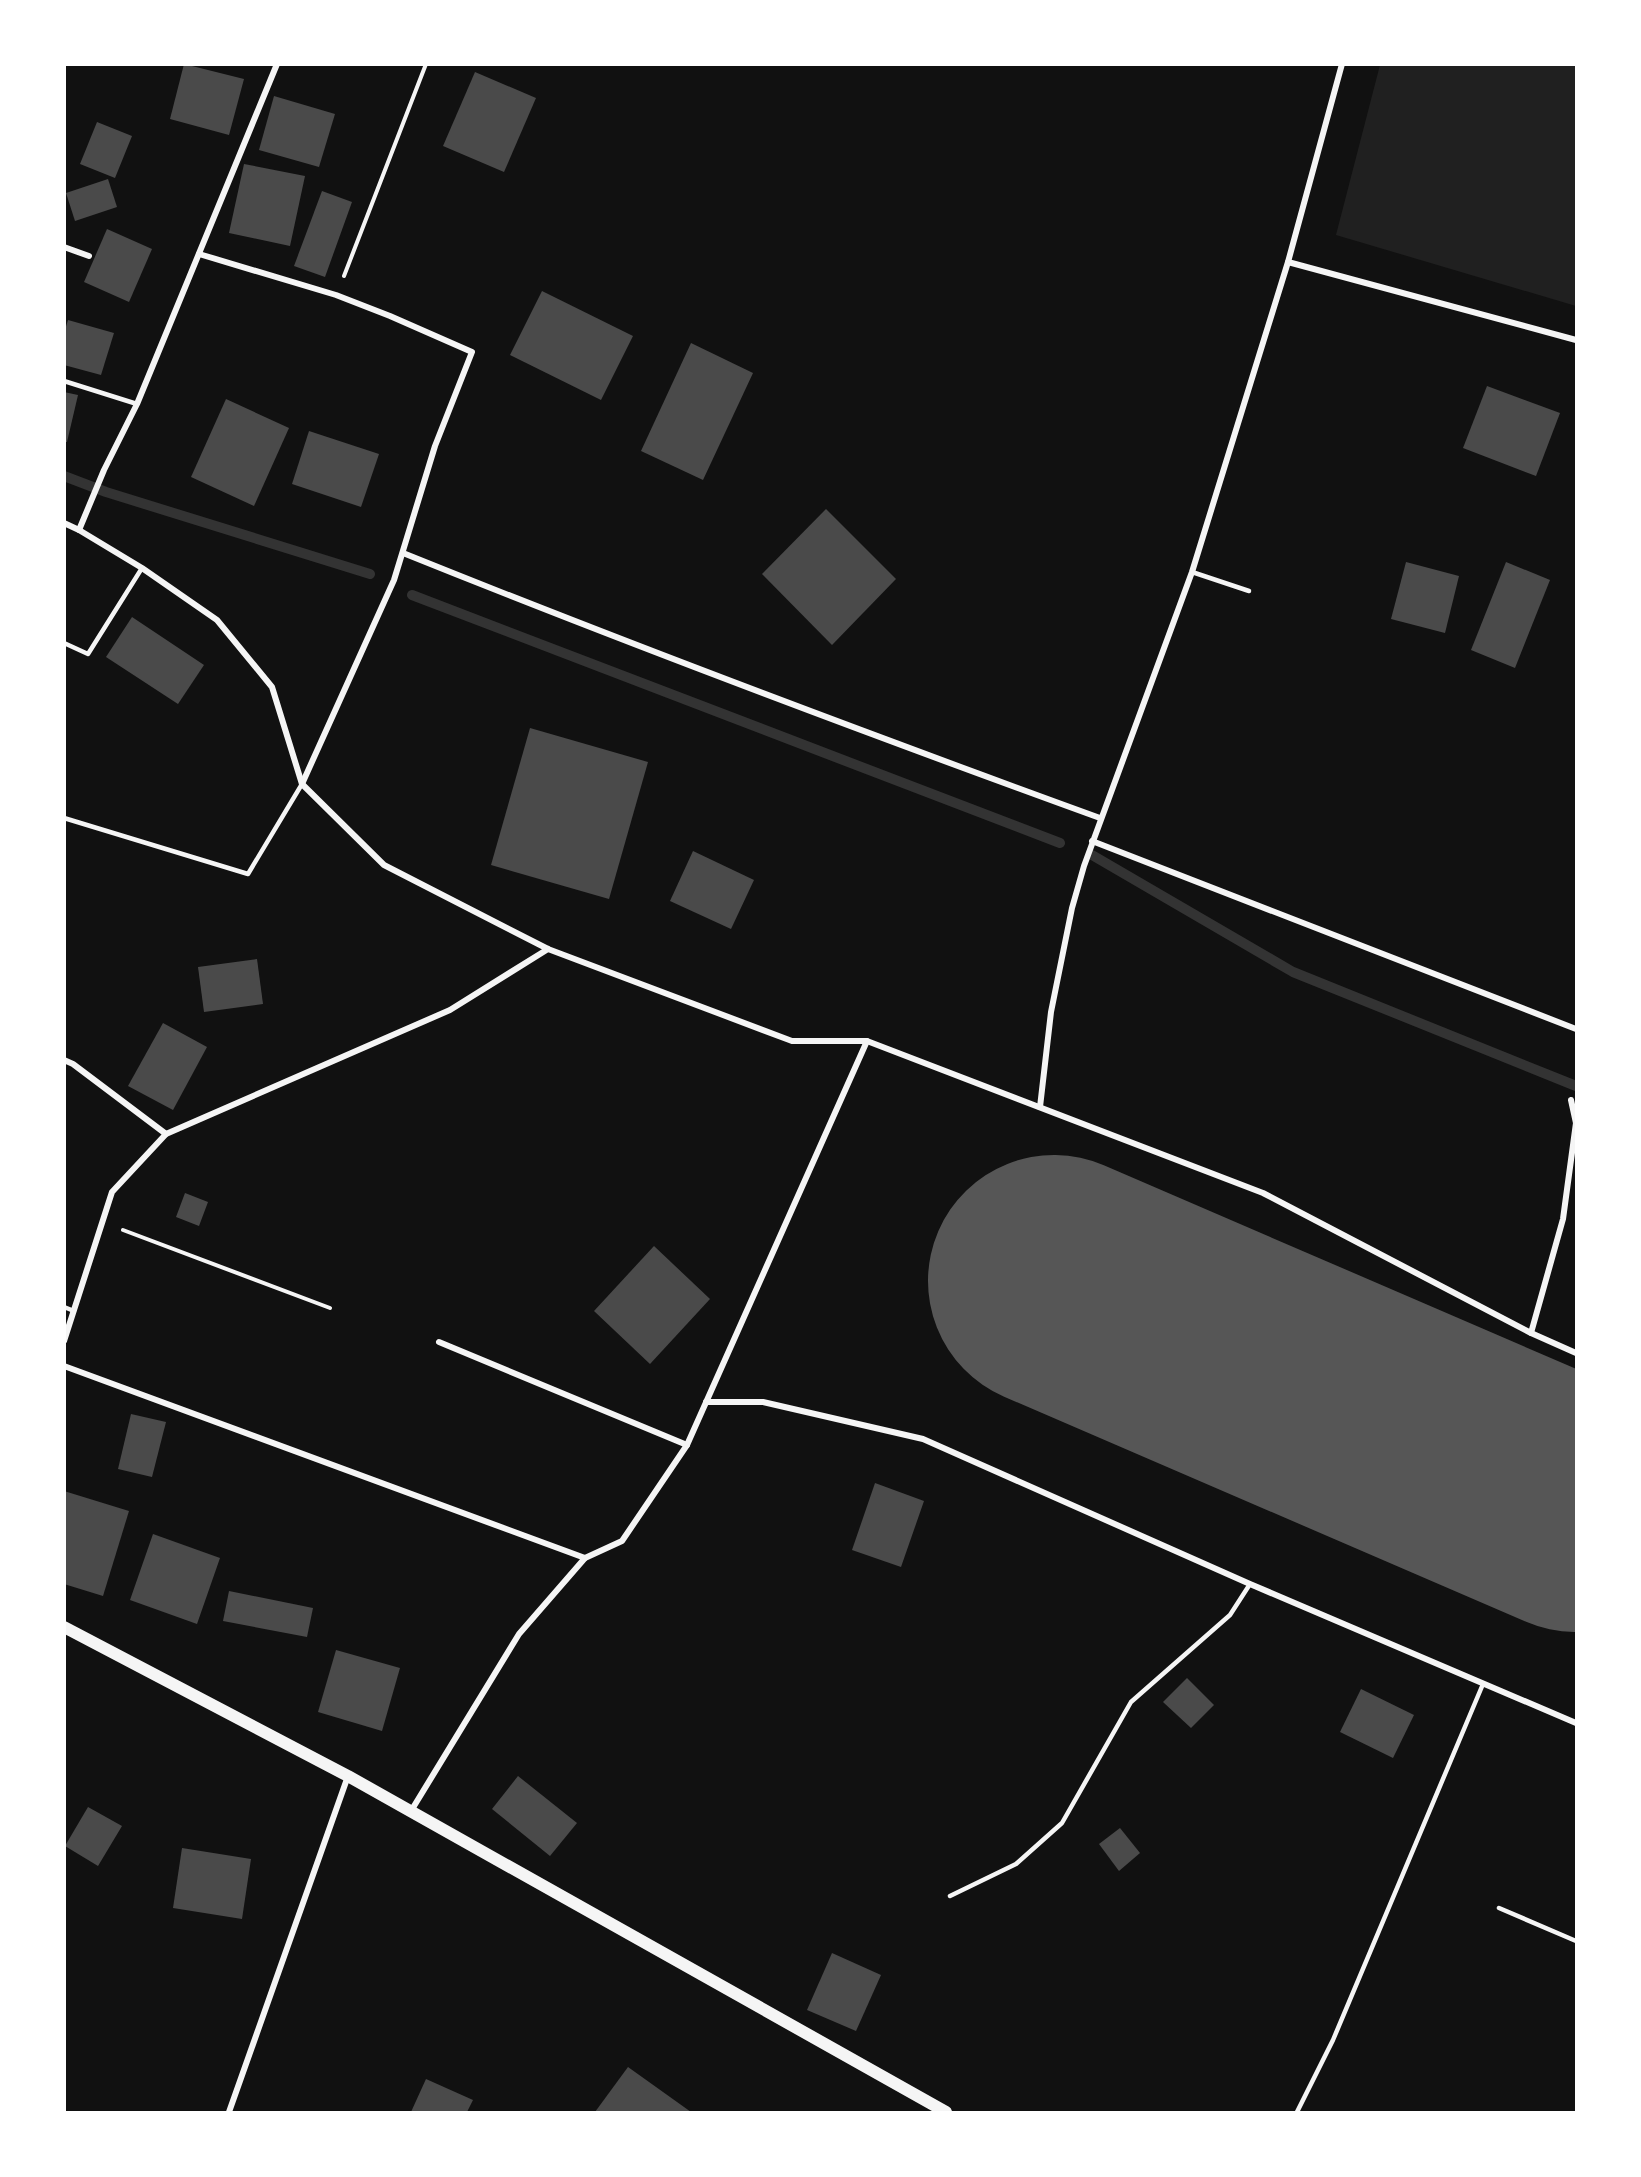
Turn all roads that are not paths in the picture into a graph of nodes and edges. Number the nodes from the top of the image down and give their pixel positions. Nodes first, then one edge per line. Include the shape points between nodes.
1 (277, 64) edge
2 (1342, 64) edge
3 (64, 247) edge
4 (199, 254) junction
5 (89, 255) dead end
6 (1288, 262) junction
7 (1576, 340) edge
8 (64, 381) edge
9 (137, 404) junction
10 (64, 524) edge
11 (79, 530) junction
12 (403, 553) junction
13 (142, 568) junction
14 (1192, 572) junction
15 (1249, 591) dead end
16 (64, 643) edge
17 (302, 784) junction
18 (64, 818) edge
19 (1100, 818) junction
20 (1092, 841) junction
21 (548, 950) junction
22 (1576, 1029) edge
23 (867, 1041) junction
24 (64, 1060) edge
25 (1570, 1100) dead end
26 (1040, 1107) junction
27 (166, 1134) junction
28 (64, 1306) edge
29 (74, 1311) junction
30 (1531, 1333) junction
31 (64, 1341) edge
32 (439, 1342) dead end
33 (1576, 1353) edge
34 (64, 1366) edge
35 (706, 1402) junction
36 (687, 1446) junction
37 (585, 1558) junction
38 (1250, 1584) junction
39 (64, 1627) edge
40 (1483, 1684) junction
41 (1576, 1724) edge
42 (348, 1776) junction
43 (411, 1811) junction
44 (950, 1896) dead end
45 (1499, 1908) dead end
46 (1576, 1941) edge
47 (229, 2112) edge
48 (946, 2112) edge
49 (1297, 2112) edge

1 - 4 street
2 - 6 street
3 - 5 street
4 - 9 street
4 - 12 street via 336,295 472,352 435,446
6 - 7 street
6 - 14 street
8 - 9 lane
9 - 11 street
10 - 11 street
11 - 13 street
12 - 17 street
12 - 19 street via 776,699
13 - 16 lane via 88,654
13 - 17 street via 217,620 272,687
14 - 15 lane
14 - 19 street
17 - 18 lane via 248,874
17 - 21 street via 384,865
19 - 20 street
20 - 22 street
20 - 26 street via 1072,909 1051,1012
21 - 23 street via 792,1041
21 - 27 street via 450,1010
23 - 26 street
23 - 35 street
24 - 27 street
25 - 30 street via 1576,1123 1563,1219
26 - 30 street via 1263,1193
27 - 29 street via 112,1192
28 - 29 lane
29 - 31 street
30 - 33 street
32 - 36 street
34 - 37 street
35 - 36 street
35 - 38 street via 763,1402 923,1439
36 - 37 street via 622,1540
37 - 43 street via 519,1634
38 - 40 street
38 - 44 lane via 1230,1615 1131,1702 1062,1823 1016,1864
39 - 42 main road
40 - 41 street
40 - 49 lane via 1334,2040
42 - 43 main road
42 - 47 street
43 - 48 main road
45 - 46 lane

